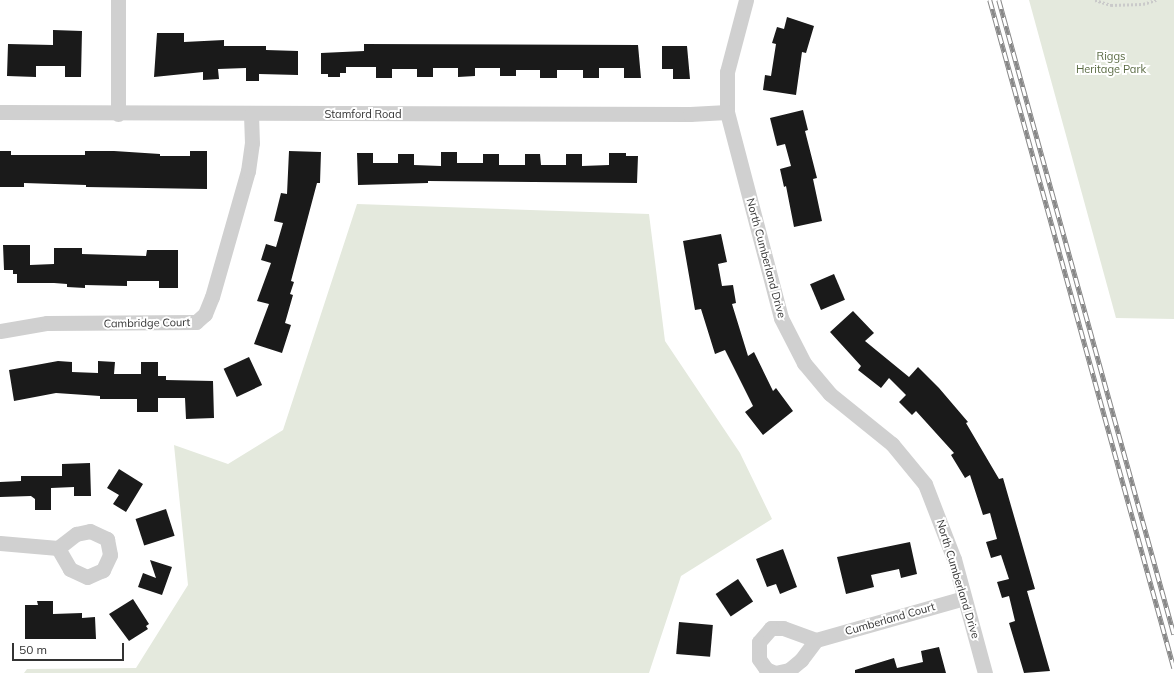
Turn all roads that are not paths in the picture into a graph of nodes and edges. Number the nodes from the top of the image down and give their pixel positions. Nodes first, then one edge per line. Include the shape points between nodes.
1 (118, 0) edge
2 (746, 0) edge
3 (0, 112) edge
4 (727, 112) junction
5 (118, 114) junction
6 (251, 114) junction
7 (0, 331) edge
8 (0, 543) edge
9 (58, 548) dead end
10 (964, 598) junction
11 (816, 640) dead end
12 (985, 673) edge

1 - 5 street
2 - 4 street, North Cumberland Drive via 727,72
3 - 5 street, Stamford Road
4 - 6 street, Stamford Road
4 - 10 street, North Cumberland Drive via 780,318 804,362 830,394 892,444 925,484 941,520
5 - 6 street, Stamford Road
6 - 7 street, Cambridge Court via 252,144 248,171 212,297 205,314 196,322 47,323
8 - 9 street
10 - 11 street, Cumberland Court
10 - 12 street, North Cumberland Drive

